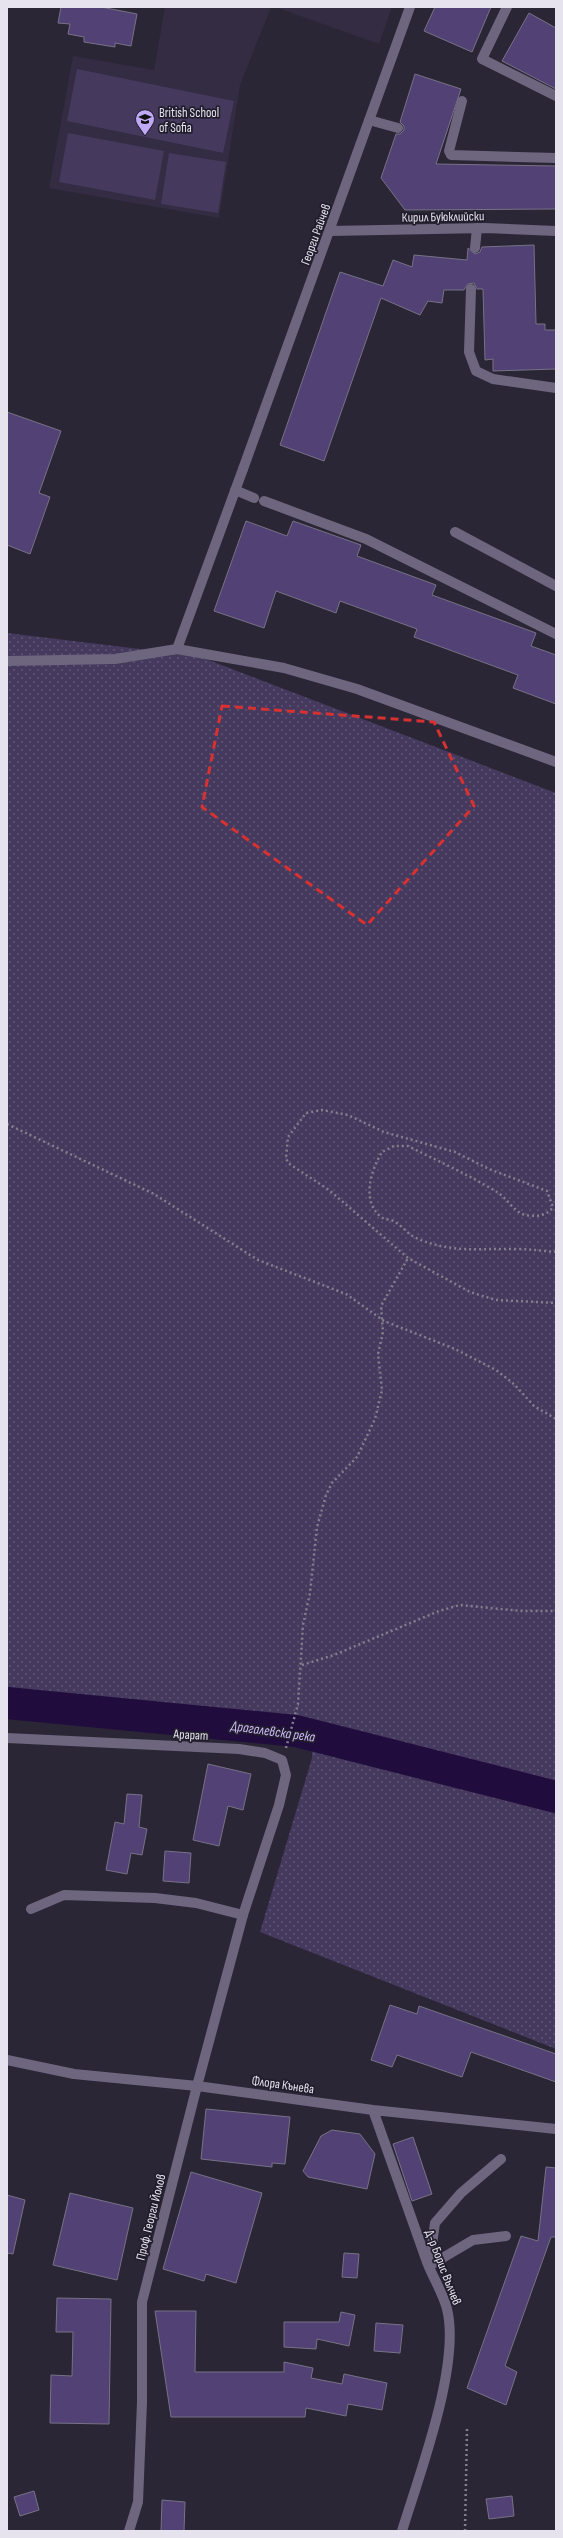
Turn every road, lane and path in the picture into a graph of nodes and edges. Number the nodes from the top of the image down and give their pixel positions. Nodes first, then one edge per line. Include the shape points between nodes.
1 (410, 7) edge
2 (507, 7) edge
3 (556, 96) edge
4 (462, 101) dead end
5 (369, 120) junction
6 (398, 128) dead end
7 (556, 158) edge
8 (477, 228) junction
9 (330, 231) junction
10 (556, 231) edge
11 (475, 248) dead end
12 (471, 289) dead end
13 (556, 388) edge
14 (235, 490) junction
15 (455, 532) dead end
16 (556, 586) edge
17 (556, 634) edge
18 (177, 649) junction
19 (7, 661) edge
20 (556, 762) edge
21 (7, 1124) edge
22 (556, 1252) edge
23 (408, 1258) junction
24 (556, 1303) edge
25 (384, 1321) junction
26 (556, 1419) edge
27 (556, 1611) edge
28 (302, 1665) junction
29 (7, 1738) edge
30 (282, 1760) junction
31 (31, 1909) dead end
32 (243, 1916) junction
33 (7, 2060) edge
34 (196, 2086) junction
35 (372, 2110) junction
36 (556, 2129) edge
37 (501, 2159) dead end
38 (506, 2236) dead end
39 (429, 2266) junction
40 (467, 2429) dead end
41 (129, 2531) edge
42 (402, 2531) edge
43 (465, 2531) edge

1 - 5 street, Георги Райчев
2 - 3 street via 482,59
4 - 7 street via 446,146 451,155
5 - 6 street
5 - 9 street, Георги Райчев
8 - 9 street, Кирил Буюклийски
8 - 10 street, Кирил Буюклийски
8 - 11 street
9 - 14 street, Георги Райчев
12 - 13 street via 469,352 476,371 493,379
14 - 17 street via 366,539
14 - 18 street, Георги Райчев
15 - 16 street
18 - 19 street via 115,659
18 - 20 street via 284,668 350,687
21 - 25 path via 154,1194 258,1260 346,1294
22 - 23 path via 518,1249 465,1250 414,1236 393,1221 382,1217 372,1205 370,1177 382,1152 394,1146 408,1146 452,1168 498,1193 526,1215 543,1215 550,1212 552,1201 547,1191 539,1186 488,1169 455,1152 384,1132 348,1115 322,1110 306,1113 288,1137 288,1163 329,1190
23 - 24 path via 470,1292 496,1300
23 - 25 path via 381,1306
25 - 26 path via 455,1349 496,1370 514,1384 534,1406
25 - 28 path via 378,1354 382,1390 371,1432 357,1457 332,1483 317,1527 310,1593 303,1624
27 - 28 path via 522,1611 460,1605 439,1611 334,1655
28 - 30 path via 298,1704
29 - 30 street, Арарат via 239,1749 265,1753
30 - 32 street via 286,1775 279,1805
31 - 32 street via 64,1895 155,1898 196,1903
32 - 34 street, Проф. Георги Йолов
33 - 34 street, Флора Кънева via 74,2074
34 - 35 street, Флора Кънева
34 - 41 street, Проф. Георги Йолов via 142,2302 138,2502
35 - 36 street, Флора Кънева
35 - 39 street, Д-р Борис Вълчев
37 - 39 street via 461,2193 435,2223
38 - 39 street via 473,2240
39 - 42 street, Д-р Борис Вълчев via 447,2310 449,2339 446,2371 434,2429
40 - 43 path

